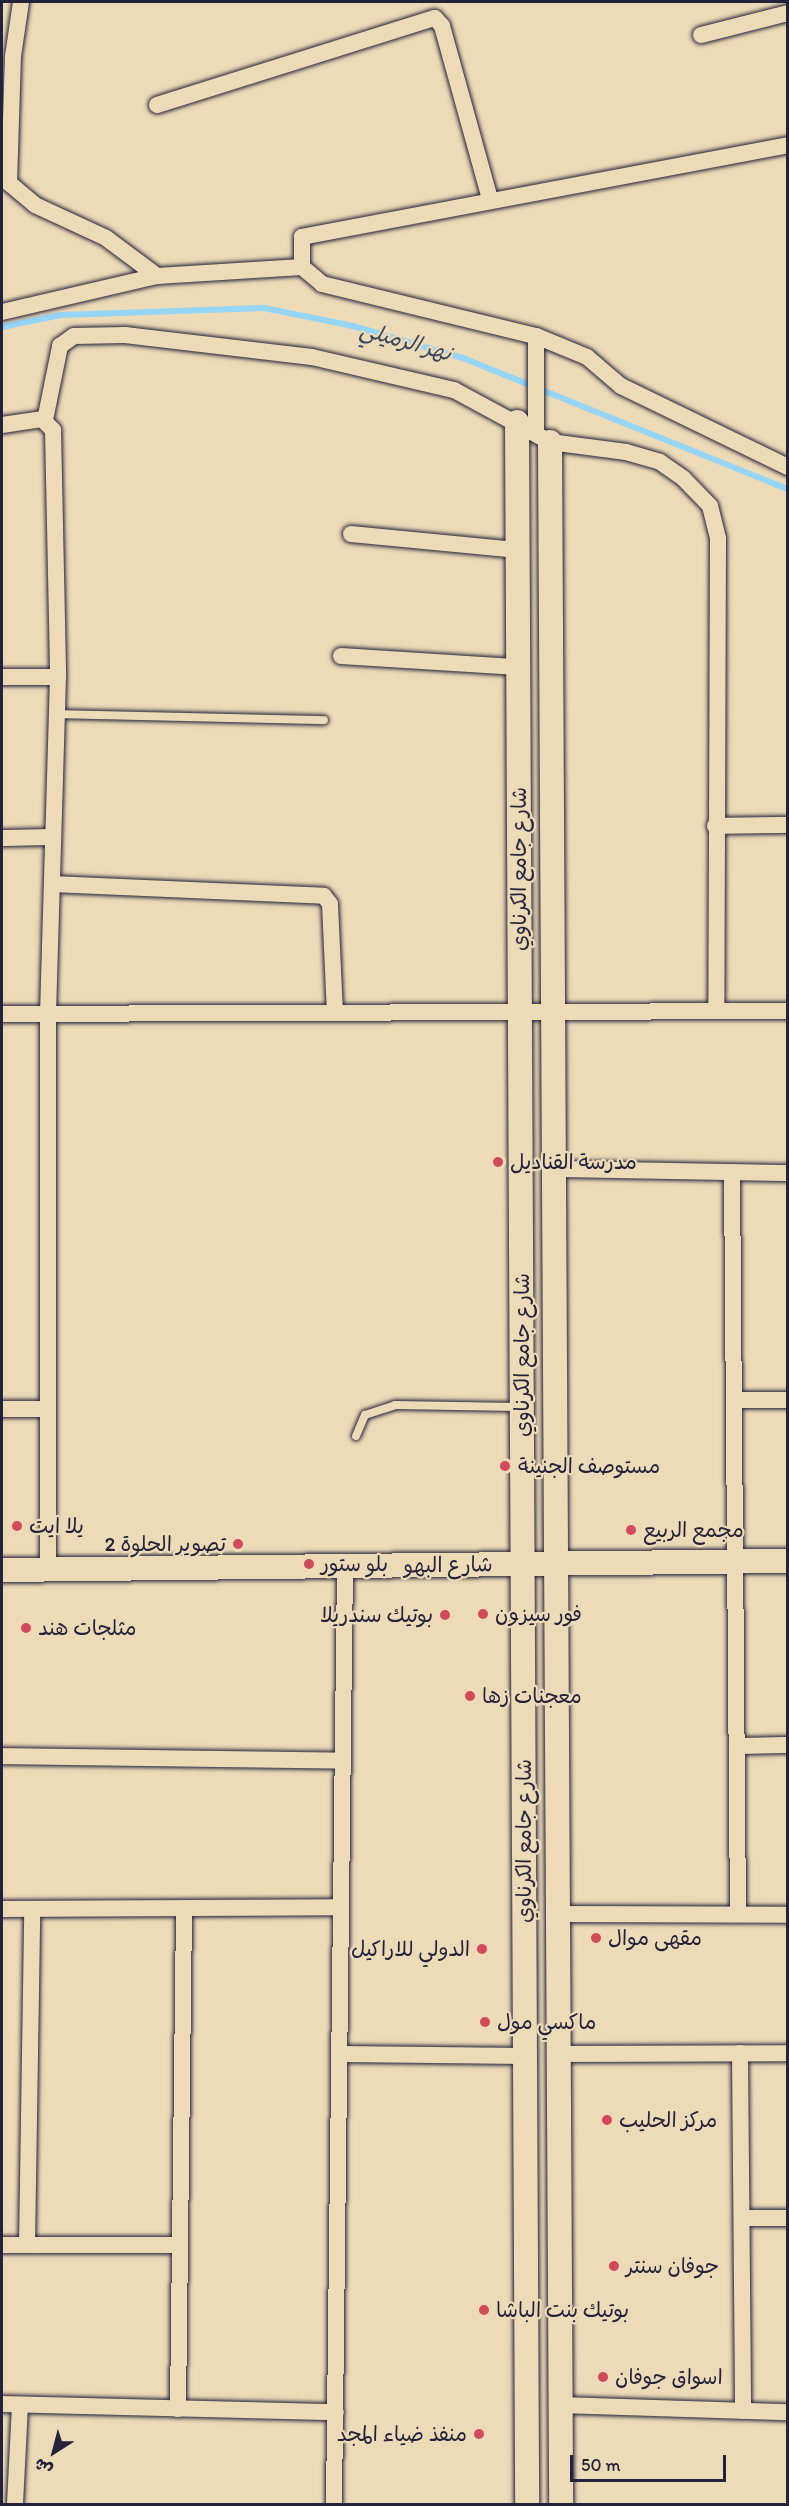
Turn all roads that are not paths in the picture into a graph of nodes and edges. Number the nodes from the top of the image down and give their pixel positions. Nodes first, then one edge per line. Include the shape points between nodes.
1 (21, 2) edge
2 (788, 13) edge
3 (701, 34) dead end
4 (157, 105) dead end
5 (788, 146) edge
6 (490, 199) junction
7 (302, 267) junction
8 (157, 276) junction
9 (2, 312) edge
10 (536, 336) junction
11 (45, 420) junction
12 (2, 425) edge
13 (534, 432) junction
14 (788, 467) edge
15 (351, 534) dead end
16 (518, 550) junction
17 (341, 656) dead end
18 (518, 667) junction
19 (2, 677) edge
20 (58, 677) junction
21 (57, 714) junction
22 (324, 720) dead end
23 (788, 825) edge
24 (715, 826) junction
25 (53, 837) junction
26 (2, 838) edge
27 (52, 884) junction
28 (716, 1011) junction
29 (788, 1011) edge
30 (520, 1012) junction
31 (554, 1012) junction
32 (335, 1013) junction
33 (2, 1014) edge
34 (48, 1014) junction
35 (554, 1169) junction
36 (732, 1172) junction
37 (788, 1173) edge
38 (734, 1400) junction
39 (788, 1400) edge
40 (522, 1407) junction
41 (2, 1409) edge
42 (48, 1409) junction
43 (356, 1436) dead end
44 (788, 1561) edge
45 (735, 1562) junction
46 (523, 1564) junction
47 (556, 1564) junction
48 (345, 1566) junction
49 (2, 1570) edge
50 (48, 1570) junction
51 (788, 1745) edge
52 (737, 1746) junction
53 (2, 1756) edge
54 (343, 1761) junction
55 (340, 1907) junction
56 (184, 1908) junction
57 (2, 1909) edge
58 (32, 1909) junction
59 (558, 1914) junction
60 (738, 1914) junction
61 (788, 1915) edge
62 (741, 2053) junction
63 (340, 2054) junction
64 (558, 2054) junction
65 (788, 2054) edge
66 (525, 2056) junction
67 (742, 2218) junction
68 (788, 2218) edge
69 (2, 2245) edge
70 (27, 2245) junction
71 (180, 2245) junction
72 (2, 2404) edge
73 (560, 2404) junction
74 (20, 2405) junction
75 (178, 2409) junction
76 (743, 2411) junction
77 (336, 2412) junction
78 (788, 2412) edge
79 (15, 2505) edge
80 (334, 2505) edge
81 (527, 2505) edge
82 (561, 2505) edge

1 - 8 street via 9,183 35,205 106,238
2 - 3 street
4 - 6 street via 435,18 442,26
5 - 6 street
6 - 7 street via 302,237
7 - 8 street
7 - 10 street via 322,284
8 - 9 street
10 - 13 street
10 - 14 street via 587,357 621,386
11 - 12 street
11 - 13 street via 56,354 66,340 83,334 312,357 454,390
11 - 20 street via 53,430
13 - 16 main road, شارع جامع الكرناوي
13 - 24 street via 660,462 710,506 718,540
13 - 31 main road, شارع جامع الكرناوي
15 - 16 street
16 - 18 main road, شارع جامع الكرناوي
17 - 18 street
18 - 30 main road, شارع جامع الكرناوي
19 - 20 street
20 - 21 street
21 - 22 lane
21 - 25 street
23 - 24 street
24 - 28 street
25 - 26 street
25 - 27 street
27 - 32 street via 324,896 330,904
27 - 34 street
28 - 29 street
28 - 31 street
30 - 31 street
30 - 32 street
30 - 40 main road, شارع جامع الكرناوي
31 - 35 main road, شارع جامع الكرناوي
32 - 34 street
33 - 34 street
34 - 42 street
35 - 36 street
35 - 47 main road, شارع جامع الكرناوي
36 - 37 street
36 - 38 street
38 - 39 street
38 - 45 street
40 - 43 lane via 395,1405 365,1415
40 - 46 main road, شارع جامع الكرناوي
41 - 42 street
42 - 50 street
44 - 45 main road, شارع البهو
45 - 47 main road, شارع البهو
45 - 52 street
46 - 47 main road, شارع البهو
46 - 48 main road, شارع البهو
46 - 66 main road, شارع جامع الكرناوي
47 - 59 main road, شارع جامع الكرناوي
48 - 50 main road, شارع البهو
48 - 54 street
49 - 50 main road, شارع البهو
51 - 52 street
52 - 60 street
53 - 54 street
54 - 55 street
55 - 56 street
55 - 63 street
56 - 58 street
56 - 71 street
57 - 58 street
58 - 70 street
59 - 60 street
59 - 64 main road, شارع جامع الكرناوي
60 - 61 street
62 - 64 street
62 - 65 street
62 - 67 street
63 - 66 street
63 - 77 street
64 - 73 main road, شارع جامع الكرناوي
66 - 81 main road, شارع جامع الكرناوي
67 - 68 street
67 - 76 street
69 - 70 street
70 - 71 street
71 - 75 street
72 - 74 street
73 - 76 street
73 - 82 main road, شارع جامع الكرناوي
74 - 75 street
74 - 79 street
75 - 77 street
76 - 78 street
77 - 80 street

